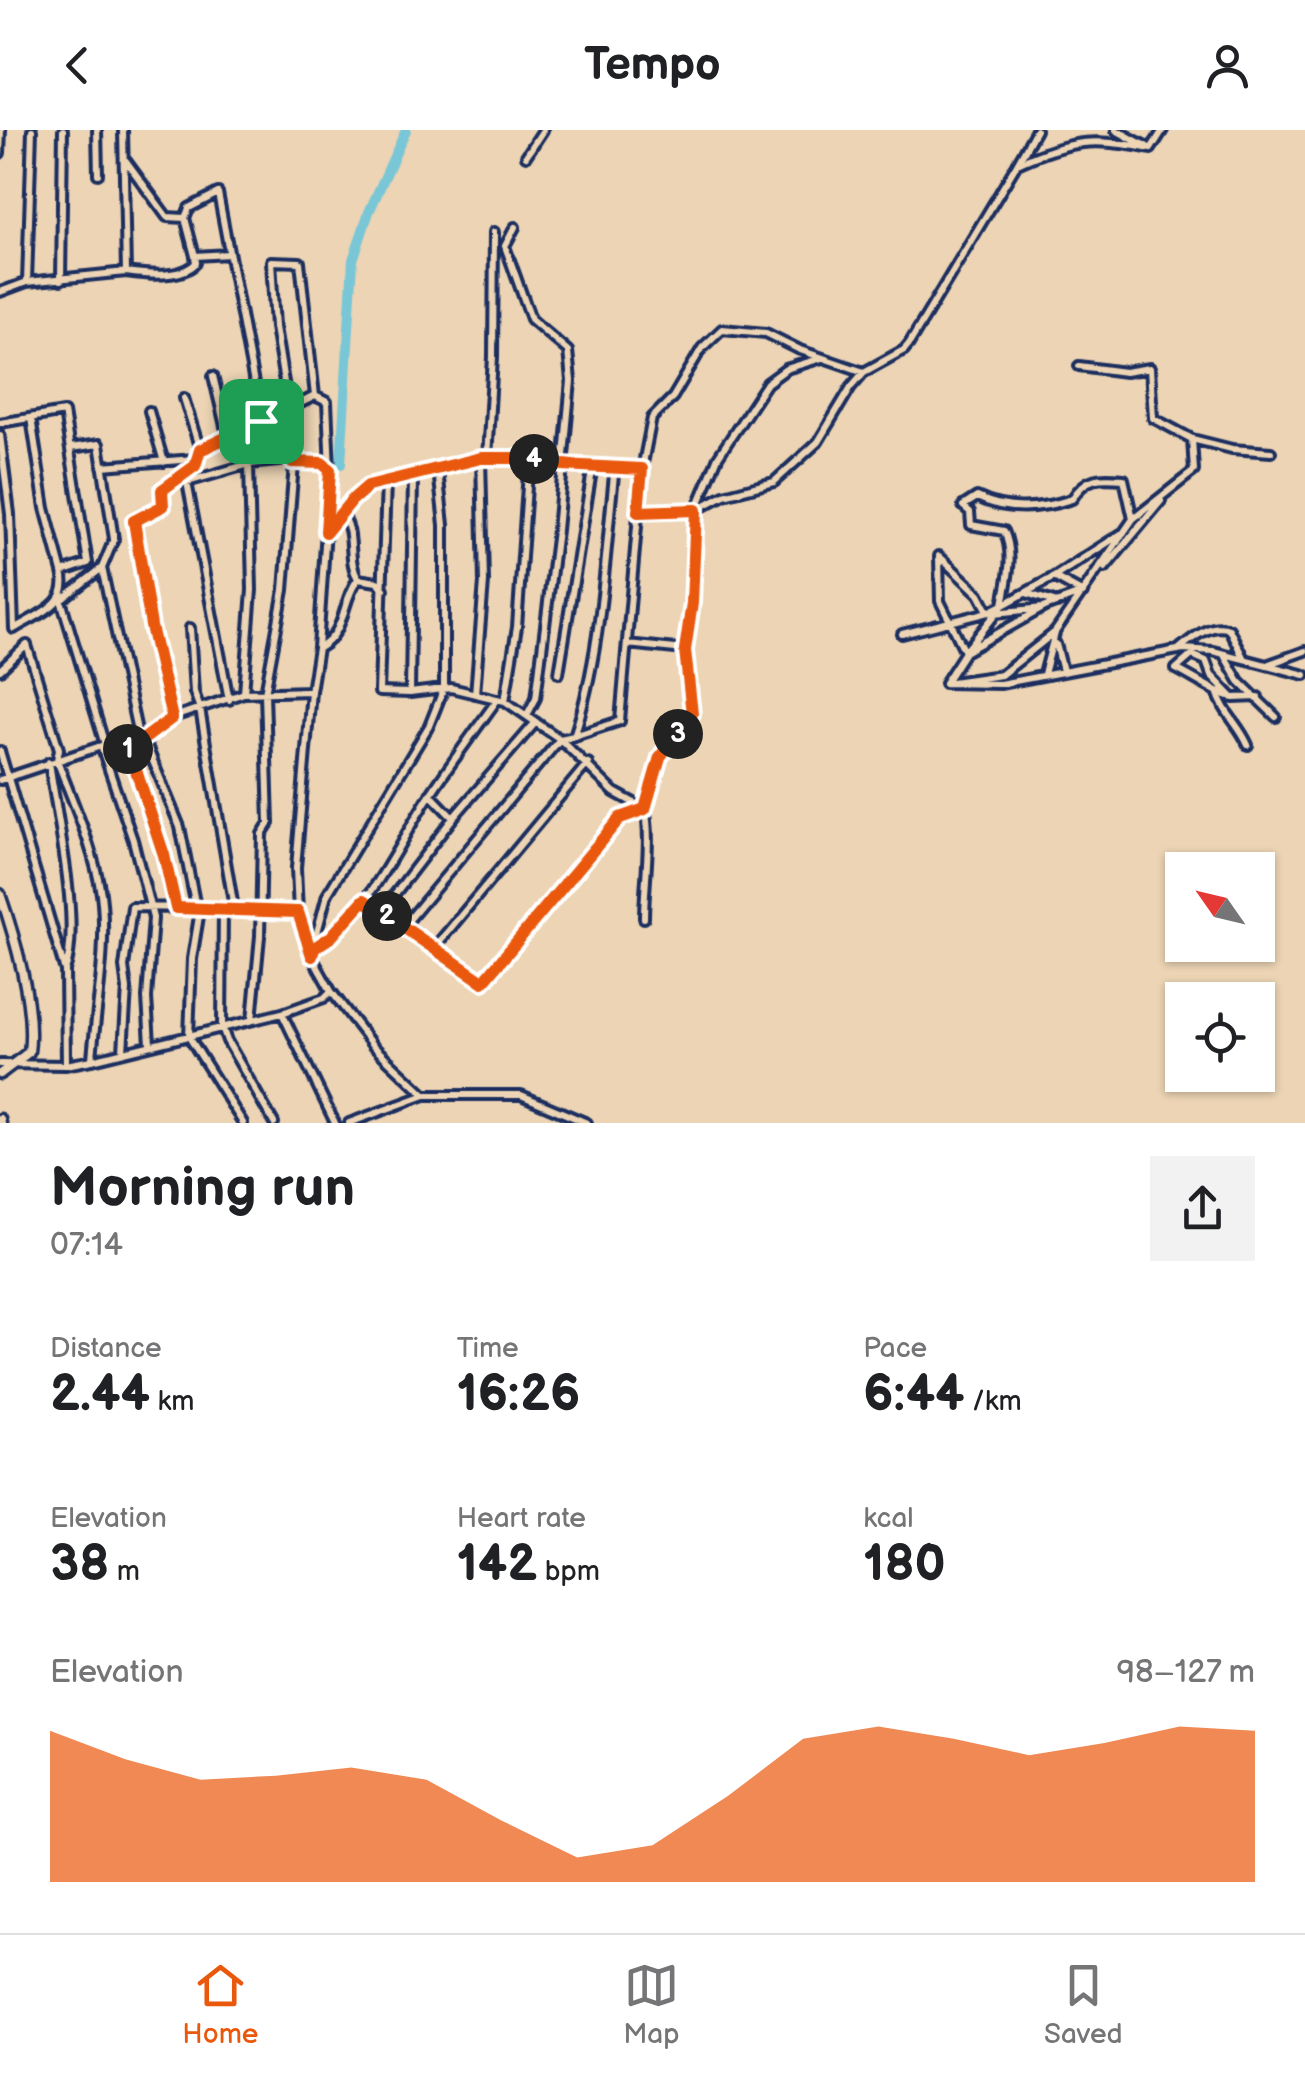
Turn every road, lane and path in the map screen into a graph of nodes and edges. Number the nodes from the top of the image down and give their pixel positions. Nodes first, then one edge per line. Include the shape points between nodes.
1 (0, 130) edge
2 (32, 130) edge
3 (63, 130) edge
4 (97, 130) edge
5 (123, 130) edge
6 (543, 130) edge
7 (1036, 130) edge
8 (1116, 130) edge
9 (1163, 130) edge
10 (1151, 149) junction
11 (0, 153) edge
12 (526, 156) dead end
13 (126, 161) junction
14 (1017, 164) junction
15 (98, 174) dead end
16 (185, 218) junction
17 (515, 227) dead end
18 (494, 232) dead end
19 (229, 254) junction
20 (195, 256) junction
21 (126, 272) junction
22 (61, 280) junction
23 (27, 282) junction
24 (0, 292) edge
25 (824, 358) junction
26 (1079, 366) dead end
27 (864, 372) junction
28 (213, 376) dead end
29 (315, 396) junction
30 (184, 398) dead end
31 (288, 407) junction
32 (149, 411) dead end
33 (31, 418) junction
34 (261, 421) junction
35 (0, 423) edge
36 (0, 434) edge
37 (228, 439) junction
38 (1192, 439) junction
39 (70, 448) junction
40 (200, 450) junction
41 (1271, 452) dead end
42 (484, 458) junction
43 (530, 458) junction
44 (195, 459) junction
45 (164, 462) junction
46 (292, 462) junction
47 (249, 464) junction
48 (562, 465) junction
49 (102, 466) junction
50 (593, 466) junction
51 (615, 466) junction
52 (642, 469) junction
53 (330, 470) junction
54 (438, 470) junction
55 (413, 477) junction
56 (386, 481) junction
57 (1172, 488) junction
58 (696, 510) junction
59 (638, 512) junction
60 (341, 513) junction
61 (1132, 518) junction
62 (326, 532) junction
63 (1124, 532) junction
64 (1103, 546) junction
65 (102, 568) junction
66 (62, 572) junction
67 (1054, 576) junction
68 (358, 578) junction
69 (384, 589) junction
70 (1084, 592) junction
71 (1025, 593) junction
72 (60, 600) junction
73 (1059, 603) junction
74 (1003, 606) junction
75 (1045, 608) junction
76 (990, 611) junction
77 (947, 621) junction
78 (190, 628) dead end
79 (902, 634) dead end
80 (1055, 635) junction
81 (626, 644) junction
82 (318, 648) junction
83 (685, 650) junction
84 (1177, 650) junction
85 (1305, 651) edge
86 (965, 652) junction
87 (1224, 654) junction
88 (1244, 660) junction
89 (1268, 664) junction
90 (0, 670) edge
91 (1063, 671) junction
92 (560, 673) dead end
93 (1305, 674) edge
94 (1043, 675) junction
95 (945, 683) junction
96 (444, 688) junction
97 (311, 690) junction
98 (1216, 691) junction
99 (244, 693) junction
100 (265, 693) junction
101 (410, 694) junction
102 (475, 694) junction
103 (1231, 696) junction
104 (1258, 698) junction
105 (228, 700) junction
106 (501, 701) junction
107 (200, 708) junction
108 (527, 715) junction
109 (1276, 717) dead end
110 (172, 718) junction
111 (536, 722) junction
112 (574, 736) junction
113 (142, 739) junction
114 (560, 739) junction
115 (126, 740) junction
116 (1248, 745) dead end
117 (103, 746) junction
118 (0, 751) edge
119 (53, 761) junction
120 (588, 763) junction
121 (4, 779) edge
122 (430, 794) junction
123 (645, 809) junction
124 (453, 818) junction
125 (0, 894) edge
126 (364, 900) junction
127 (176, 908) junction
128 (223, 908) junction
129 (234, 908) junction
130 (258, 908) junction
131 (151, 909) junction
132 (200, 910) junction
133 (298, 912) junction
134 (381, 912) junction
135 (644, 918) dead end
136 (403, 927) junction
137 (434, 948) junction
138 (312, 952) junction
139 (64, 971) junction
140 (332, 991) junction
141 (282, 1013) junction
142 (252, 1020) junction
143 (222, 1027) junction
144 (188, 1034) junction
145 (150, 1044) junction
146 (124, 1051) junction
147 (92, 1060) junction
148 (0, 1064) edge
149 (13, 1064) junction
150 (66, 1065) junction
151 (0, 1074) edge
152 (425, 1095) junction
153 (243, 1123) edge
154 (274, 1123) edge
155 (335, 1123) edge
156 (349, 1123) edge
157 (587, 1123) edge

1 - 11 street
2 - 23 street
3 - 22 street
4 - 15 street
5 - 13 street
6 - 12 street
7 - 14 street
8 - 10 street
9 - 10 street
10 - 14 street via 1086,141
13 - 16 street via 167,218
13 - 21 street
14 - 27 street via 909,344
16 - 19 street via 189,208 218,194
16 - 20 street
17 - 48 street via 505,246 531,319 568,352
18 - 42 street
19 - 20 street
19 - 34 street
20 - 21 street via 187,270
21 - 22 street
22 - 23 street
23 - 24 street
25 - 27 street
25 - 52 street via 766,332 722,329 652,418
25 - 58 street via 767,384 718,457
26 - 38 street via 1150,368 1153,418
27 - 58 street via 818,442 774,482
28 - 37 street
29 - 31 street
29 - 31 street via 300,262 272,262
29 - 53 street via 329,413
30 - 40 street
31 - 34 street
32 - 45 street
33 - 35 street
33 - 39 street via 64,412
33 - 66 street
34 - 37 street
34 - 46 street
36 - 72 street via 14,628
37 - 40 street
38 - 41 street
38 - 57 street via 1194,471
39 - 49 street via 99,444
39 - 66 street via 88,563
40 - 44 street
42 - 43 street
42 - 54 street
42 - 102 street
43 - 48 street
43 - 106 street via 517,627
44 - 45 street
44 - 110 street via 195,466 162,490 163,506 134,521
45 - 49 street
46 - 47 street
46 - 53 street via 322,463
46 - 100 street via 284,590
47 - 99 street via 252,590
47 - 105 street via 186,482
48 - 50 street
48 - 108 street via 536,698
49 - 65 street via 114,538
50 - 51 street
50 - 92 street
51 - 52 street
51 - 112 street via 600,603
52 - 59 street
53 - 62 street
54 - 55 street
54 - 96 street
55 - 56 street
55 - 101 street
56 - 60 street via 368,486
56 - 69 street
57 - 61 street
57 - 70 street
58 - 59 street
58 - 83 street
59 - 81 street
60 - 62 street
60 - 68 street via 351,530
61 - 63 street
61 - 64 street
61 - 74 street via 1124,479 1094,477 1072,499 1040,509 977,497 963,506 971,526 1004,532 1010,544
62 - 82 street
63 - 64 street
63 - 70 street
64 - 67 street
65 - 72 street
65 - 113 street
66 - 72 street via 66,587
67 - 70 street
67 - 71 street
68 - 69 street
68 - 82 street via 338,630
69 - 101 street via 379,692
70 - 73 street
70 - 80 street
71 - 73 street
71 - 74 street
72 - 117 street
73 - 75 street
74 - 76 street
74 - 77 street
75 - 76 street
75 - 86 street
76 - 77 street via 939,556
76 - 86 street
77 - 79 street
77 - 86 street
78 - 107 street
80 - 91 street
80 - 94 street
80 - 95 street via 1001,675
81 - 83 street
81 - 112 street via 620,721
82 - 97 street
83 - 123 street via 692,714 660,757
84 - 87 street
84 - 88 street via 1220,626 1229,628
84 - 91 street
85 - 89 street
86 - 95 street
87 - 88 street
87 - 104 street
88 - 89 street
89 - 93 street
90 - 119 street via 27,645 59,749
91 - 94 street
94 - 95 street via 1000,684
96 - 101 street
96 - 102 street
96 - 138 street via 429,726 327,896
97 - 100 street
97 - 133 street
98 - 103 street
98 - 103 street via 1176,669 1192,656 1206,661
98 - 116 street
99 - 100 street
99 - 105 street
100 - 130 street via 269,822 262,834
102 - 106 street
103 - 104 street
104 - 109 street
105 - 107 street
106 - 108 street
106 - 122 street
107 - 110 street
107 - 129 street
108 - 111 street
110 - 113 street
111 - 114 street
111 - 124 street
112 - 114 street
113 - 115 street
113 - 132 street via 180,826
114 - 120 street
114 - 136 street
115 - 117 street
115 - 127 street
117 - 119 street
117 - 131 street
118 - 121 street
119 - 121 street
119 - 139 street via 70,909 71,953
119 - 147 street via 89,846 100,892
120 - 123 street via 614,792
120 - 137 street
121 - 139 street
122 - 124 street
122 - 126 street
123 - 135 street
123 - 137 street via 620,818 483,982
124 - 134 street
125 - 149 street via 23,980 30,1039 28,1052
126 - 134 street
126 - 138 street
127 - 131 street
127 - 132 street
128 - 129 street
128 - 132 street
128 - 143 street
129 - 130 street
130 - 133 street
130 - 142 street
131 - 145 street
131 - 146 street via 132,907
132 - 144 street
133 - 138 street
134 - 136 street
136 - 137 street
138 - 140 street
139 - 150 street
140 - 141 street
140 - 152 street via 373,1046
141 - 142 street
141 - 155 street
142 - 143 street
143 - 144 street
143 - 154 street
144 - 145 street
144 - 153 street
145 - 146 street
146 - 147 street
147 - 150 street
148 - 149 street
149 - 150 street
149 - 151 street
152 - 156 street
152 - 157 street via 521,1095

